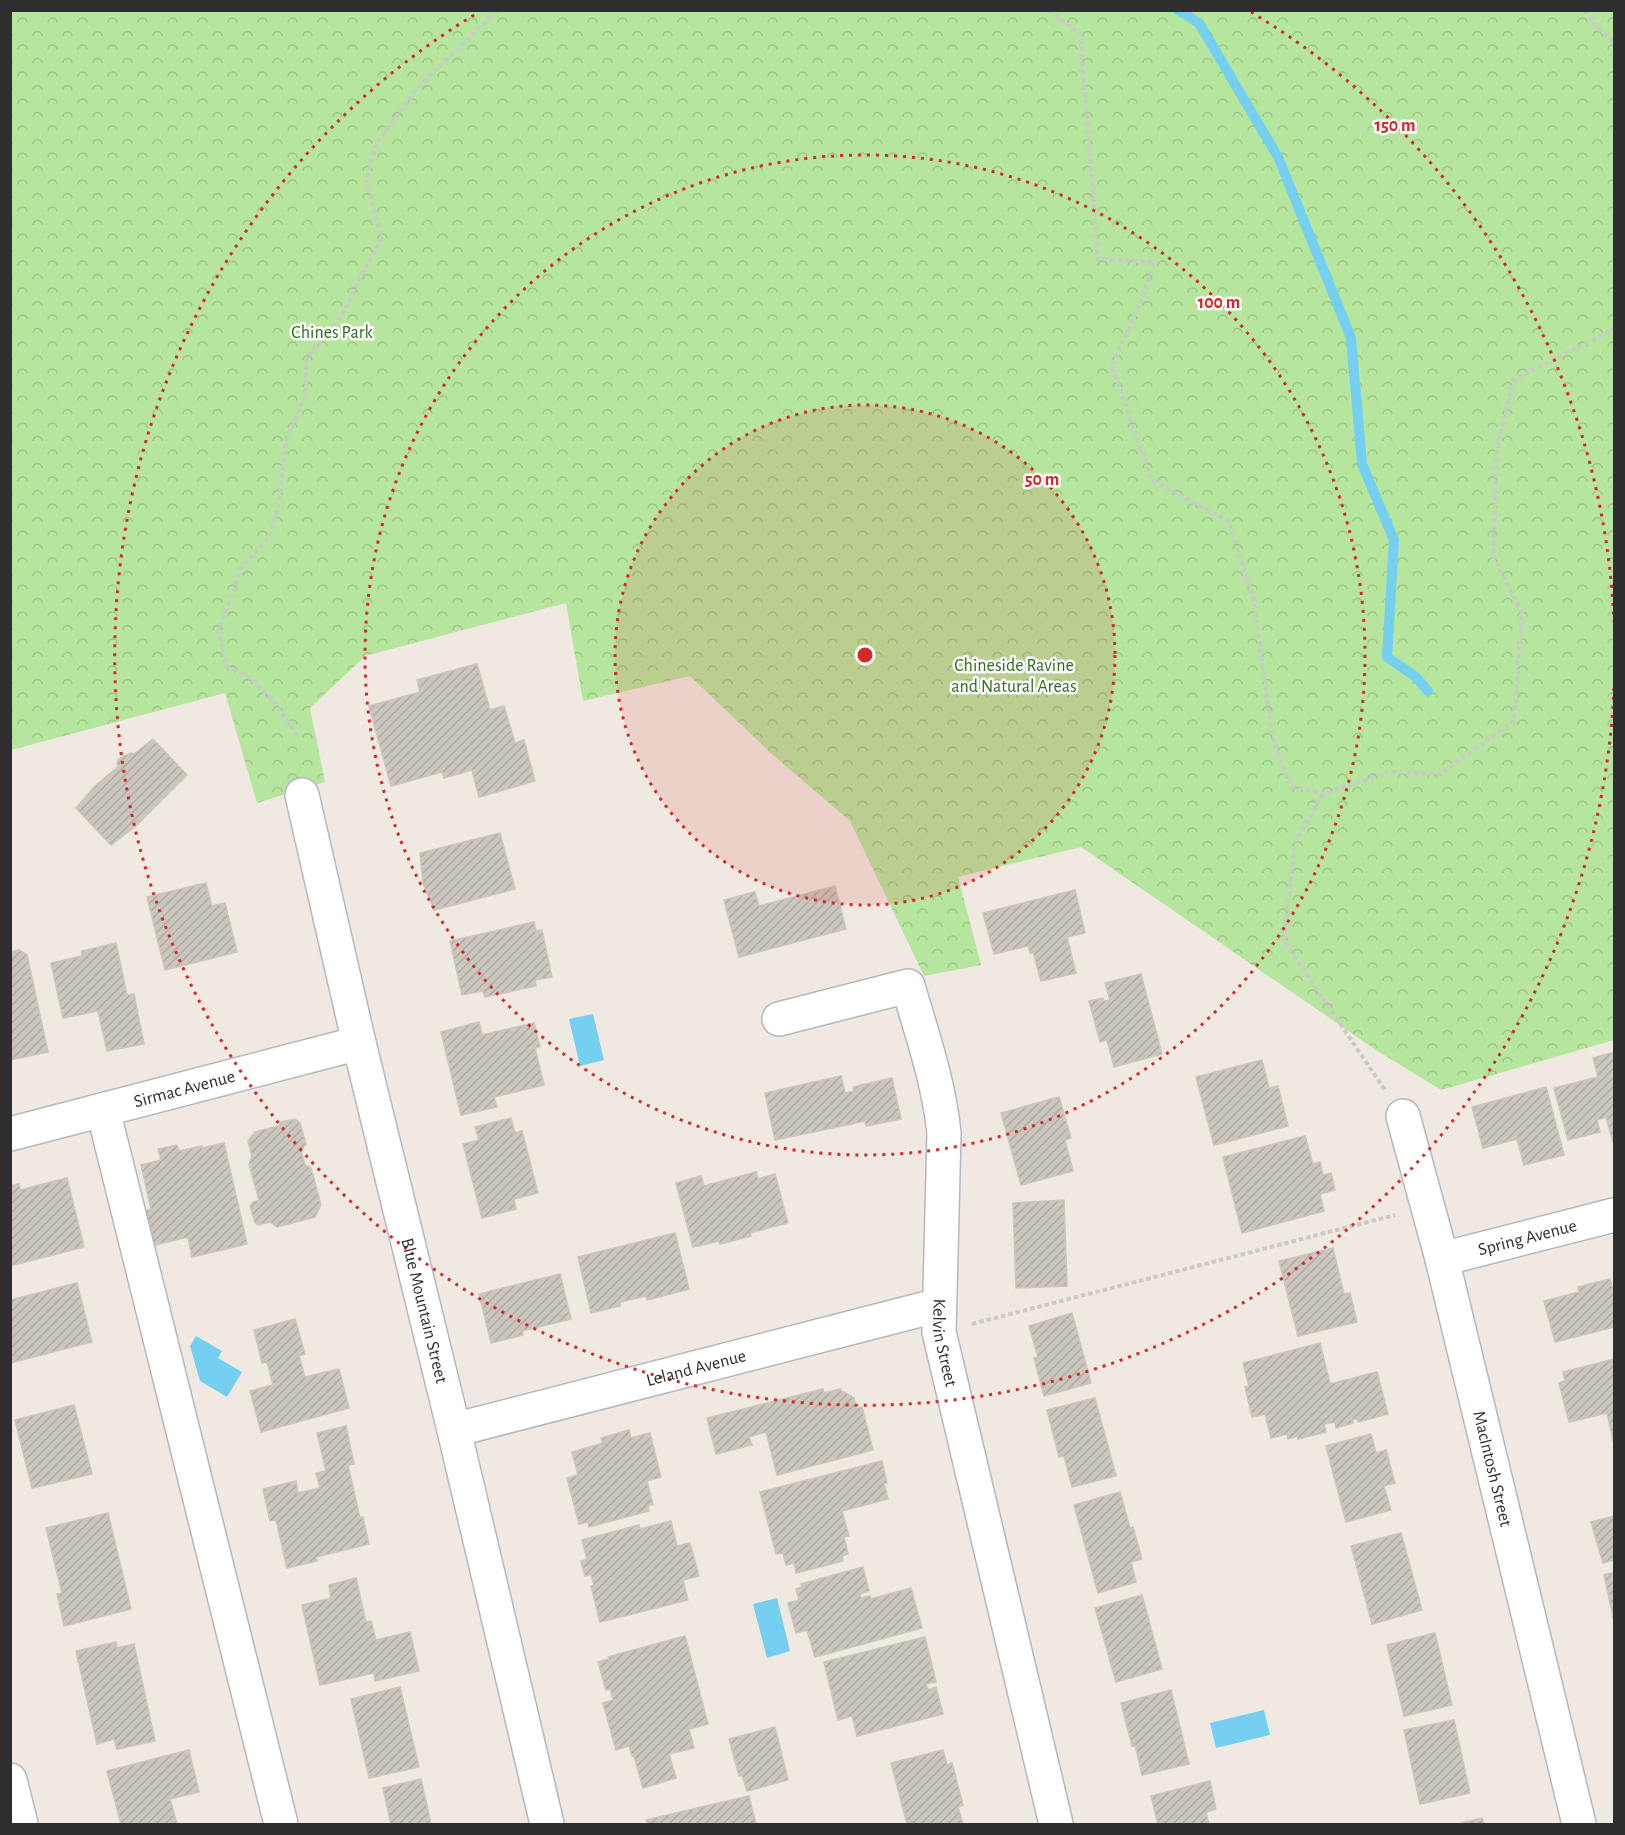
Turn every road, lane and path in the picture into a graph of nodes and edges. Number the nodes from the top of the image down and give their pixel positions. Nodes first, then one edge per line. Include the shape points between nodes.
1 (498, 10) edge
2 (1049, 10) edge
3 (1585, 10) edge
4 (1614, 42) edge
5 (1614, 329) edge
6 (297, 736) dead end
7 (1323, 794) junction
8 (302, 795) dead end
9 (779, 1019) dead end
10 (358, 1043) junction
11 (103, 1110) junction
12 (1403, 1116) joint
13 (10, 1134) edge
14 (1428, 1207) junction
15 (1614, 1215) edge
16 (1442, 1259) junction
17 (939, 1318) junction
18 (454, 1430) junction
19 (10, 1780) edge
20 (21, 1824) edge
21 (281, 1824) edge
22 (547, 1824) edge
23 (1056, 1824) edge
24 (1578, 1824) edge

1 - 6 path via 420,85 377,142 366,180 382,239 342,315 307,357 305,397 286,439 279,502 270,536 240,569 218,629 226,665 250,678 276,704
2 - 7 path via 1080,34 1098,259 1154,262 1112,366 1152,480 1228,521 1254,601 1272,736 1290,786
3 - 4 path
5 - 7 path via 1513,380 1497,449 1493,556 1522,613 1514,722 1440,774 1389,772
7 - 12 path via 1295,842 1284,941
8 - 10 street, Blue Mountain Street
9 - 17 street, Kelvin Street via 908,986 942,1112 944,1133
10 - 11 street, Sirmac Avenue
10 - 18 street, Blue Mountain Street
11 - 13 street, Sirmac Avenue
11 - 21 street
12 - 14 street, MacIntosh Street
14 - 16 street, MacIntosh Street
14 - 17 path
15 - 16 street, Spring Avenue
16 - 24 street, MacIntosh Street
17 - 18 street, Leland Avenue
17 - 23 street, Kelvin Street
18 - 22 street, Blue Mountain Street
19 - 20 street

